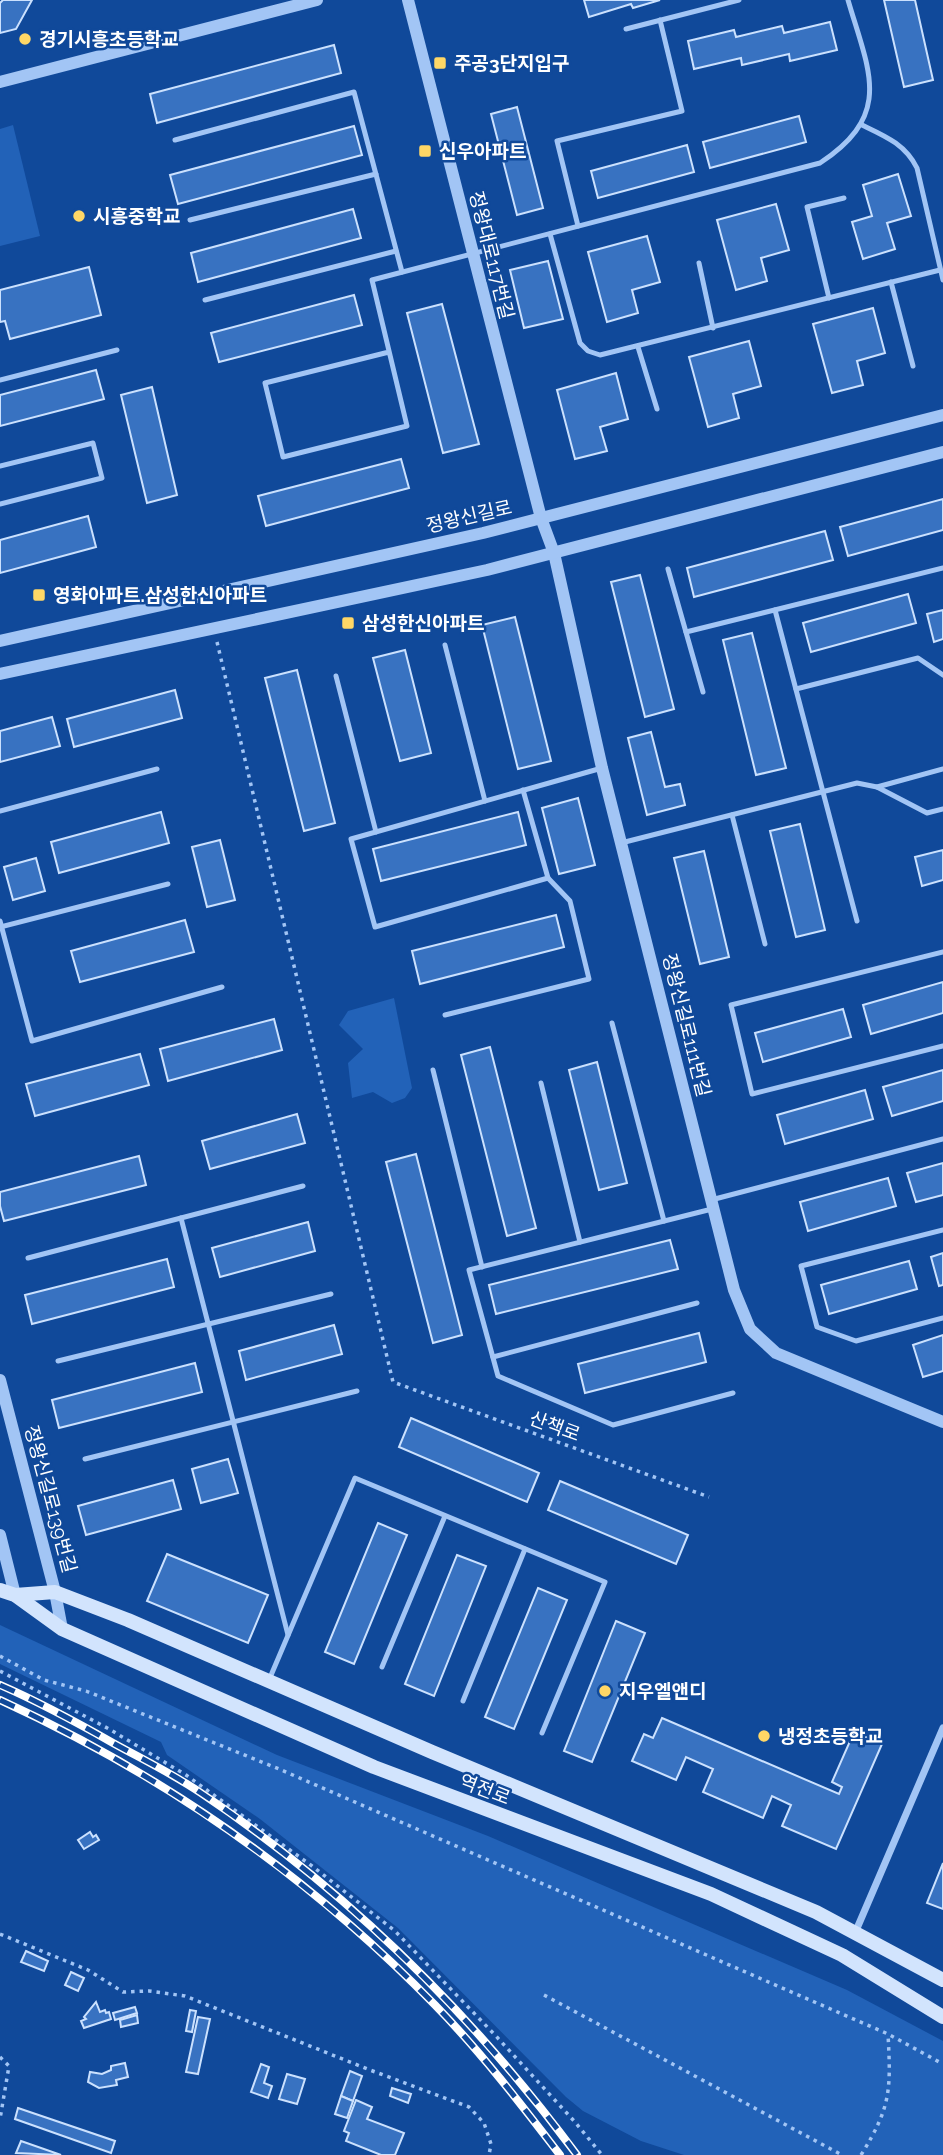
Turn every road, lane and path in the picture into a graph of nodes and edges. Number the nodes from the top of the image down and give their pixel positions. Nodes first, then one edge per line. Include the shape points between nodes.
1 (317, 0) edge
2 (408, 0) edge
3 (739, 0) edge
4 (848, 0) edge
5 (660, 20) junction
6 (626, 29) dead end
7 (0, 82) edge
8 (862, 125) junction
9 (175, 140) dead end
10 (376, 174) junction
11 (844, 198) dead end
12 (190, 220) dead end
13 (578, 226) junction
14 (551, 234) junction
15 (396, 251) junction
16 (472, 254) junction
17 (699, 263) dead end
18 (940, 270) junction
19 (402, 272) junction
20 (943, 281) edge
21 (891, 282) junction
22 (829, 298) junction
23 (205, 300) dead end
24 (713, 328) junction
25 (638, 347) junction
26 (117, 350) dead end
27 (390, 352) junction
28 (913, 366) dead end
29 (0, 380) edge
30 (657, 409) dead end
31 (943, 415) edge
32 (943, 452) edge
33 (0, 466) edge
34 (0, 504) edge
35 (541, 518) junction
36 (554, 553) junction
37 (943, 568) edge
38 (668, 569) dead end
39 (775, 610) junction
40 (213, 629) junction
41 (686, 632) junction
42 (0, 641) edge
43 (445, 645) dead end
44 (0, 674) edge
45 (943, 675) edge
46 (337, 676) dead end
47 (796, 689) junction
48 (703, 692) dead end
49 (602, 768) junction
50 (157, 769) dead end
51 (943, 769) edge
52 (877, 787) junction
53 (523, 790) junction
54 (823, 792) junction
55 (485, 801) junction
56 (943, 809) edge
57 (0, 810) edge
58 (732, 815) junction
59 (376, 832) junction
60 (621, 843) junction
61 (548, 878) junction
62 (168, 884) dead end
63 (857, 921) dead end
64 (1, 925) edge
65 (765, 944) dead end
66 (943, 952) edge
67 (222, 987) dead end
68 (445, 1014) dead end
69 (612, 1023) dead end
70 (943, 1046) edge
71 (433, 1070) dead end
72 (541, 1083) dead end
73 (943, 1139) edge
74 (303, 1186) dead end
75 (713, 1204) junction
76 (181, 1218) junction
77 (664, 1221) junction
78 (943, 1230) edge
79 (580, 1242) junction
80 (28, 1258) dead end
81 (482, 1266) junction
82 (331, 1294) dead end
83 (697, 1303) dead end
84 (943, 1318) edge
85 (208, 1324) junction
86 (493, 1357) junction
87 (58, 1361) dead end
88 (0, 1380) edge
89 (357, 1391) dead end
90 (733, 1393) dead end
91 (233, 1422) junction
92 (943, 1422) edge
93 (85, 1459) dead end
94 (709, 1497) dead end
95 (445, 1516) junction
96 (0, 1535) edge
97 (525, 1549) junction
98 (0, 1590) edge
99 (55, 1592) junction
100 (15, 1595) junction
101 (62, 1629) junction
102 (288, 1637) junction
103 (0, 1656) edge
104 (382, 1667) dead end
105 (0, 1671) edge
106 (269, 1681) junction
107 (463, 1701) dead end
108 (943, 1728) edge
109 (542, 1733) dead end
110 (855, 1933) junction
111 (0, 1934) edge
112 (943, 1980) edge
113 (544, 1994) dead end
114 (943, 2017) edge
115 (888, 2034) junction
116 (0, 2057) edge
117 (943, 2064) edge
118 (0, 2119) edge
119 (489, 2155) edge
120 (602, 2155) edge
121 (842, 2155) edge
122 (861, 2155) edge

1 - 7 street
2 - 16 street, 정왕대로117번길
3 - 5 lane
4 - 8 lane via 871,78
5 - 6 lane
5 - 13 lane via 682,111 556,141
8 - 13 lane via 820,163
8 - 18 lane via 893,139 912,158
9 - 10 lane via 354,92
10 - 12 lane
10 - 15 lane
11 - 22 lane via 807,207
13 - 14 lane
14 - 16 lane
14 - 25 lane via 580,343 600,355
15 - 19 lane
15 - 23 lane
16 - 19 lane
16 - 35 street, 정왕대로117번길
17 - 24 lane
18 - 20 lane
18 - 21 lane
19 - 27 lane via 372,280
21 - 22 lane
21 - 28 lane
22 - 24 lane
24 - 25 lane
25 - 30 lane
26 - 29 lane
27 - 27 lane via 265,383 283,457 407,426
31 - 35 street, 정왕신길로
32 - 36 street
33 - 34 lane via 93,443 102,478
35 - 36 street, 정왕신길로111번길
35 - 42 street, 정왕신길로
36 - 40 street
36 - 49 street, 정왕신길로111번길
37 - 39 lane
38 - 41 lane
39 - 41 lane
39 - 47 lane
40 - 44 street
40 - 94 path, 산책로 via 393,1382
41 - 48 lane
43 - 55 lane
45 - 47 lane via 918,658
46 - 59 lane
47 - 54 lane
49 - 53 lane
49 - 60 street, 정왕신길로111번길
50 - 57 lane
51 - 52 lane
52 - 54 lane via 857,783
52 - 56 lane via 927,813
53 - 55 lane
53 - 61 lane
54 - 58 lane
54 - 63 lane
55 - 59 lane
58 - 60 lane
58 - 65 lane
59 - 61 lane via 351,839 375,927
60 - 75 street, 정왕신길로111번길
61 - 68 lane via 570,901 589,979
62 - 64 lane
64 - 67 lane via 32,1041
66 - 70 lane via 731,1005 752,1094
69 - 77 lane
71 - 81 lane
72 - 79 lane
73 - 75 lane
74 - 76 lane
75 - 77 lane
75 - 92 street, 정왕신길로111번길 via 734,1290 750,1329 776,1353
76 - 80 lane
76 - 85 lane
77 - 79 lane
78 - 84 lane via 801,1266 817,1326 856,1341
79 - 81 lane
81 - 86 lane via 470,1270
82 - 85 lane
83 - 86 lane
85 - 87 lane
85 - 91 lane
86 - 90 lane via 498,1376 613,1425
88 - 99 street, 정왕신길로139번길
89 - 91 lane
91 - 93 lane
91 - 102 lane
95 - 97 lane
95 - 102 lane via 355,1478
95 - 104 lane
96 - 100 street
97 - 107 lane
97 - 109 lane via 605,1582
98 - 100 main road, 역전로
99 - 100 main road, 역전로
99 - 101 street, 정왕신길로139번길
99 - 106 main road, 역전로
100 - 101 main road, 역전로
101 - 114 main road, 역전로 via 374,1767 711,1894 842,1955
102 - 106 lane
103 - 115 path via 44,1680 86,1691 292,1775
105 - 120 path via 186,1775 395,1931
106 - 110 main road, 역전로 via 816,1912
108 - 110 street
110 - 112 main road, 역전로
111 - 119 path via 88,1970 123,1992 185,1996 469,2107 484,2123 491,2144
113 - 121 path
115 - 117 path
115 - 122 path via 889,2097
116 - 118 path via 9,2066

